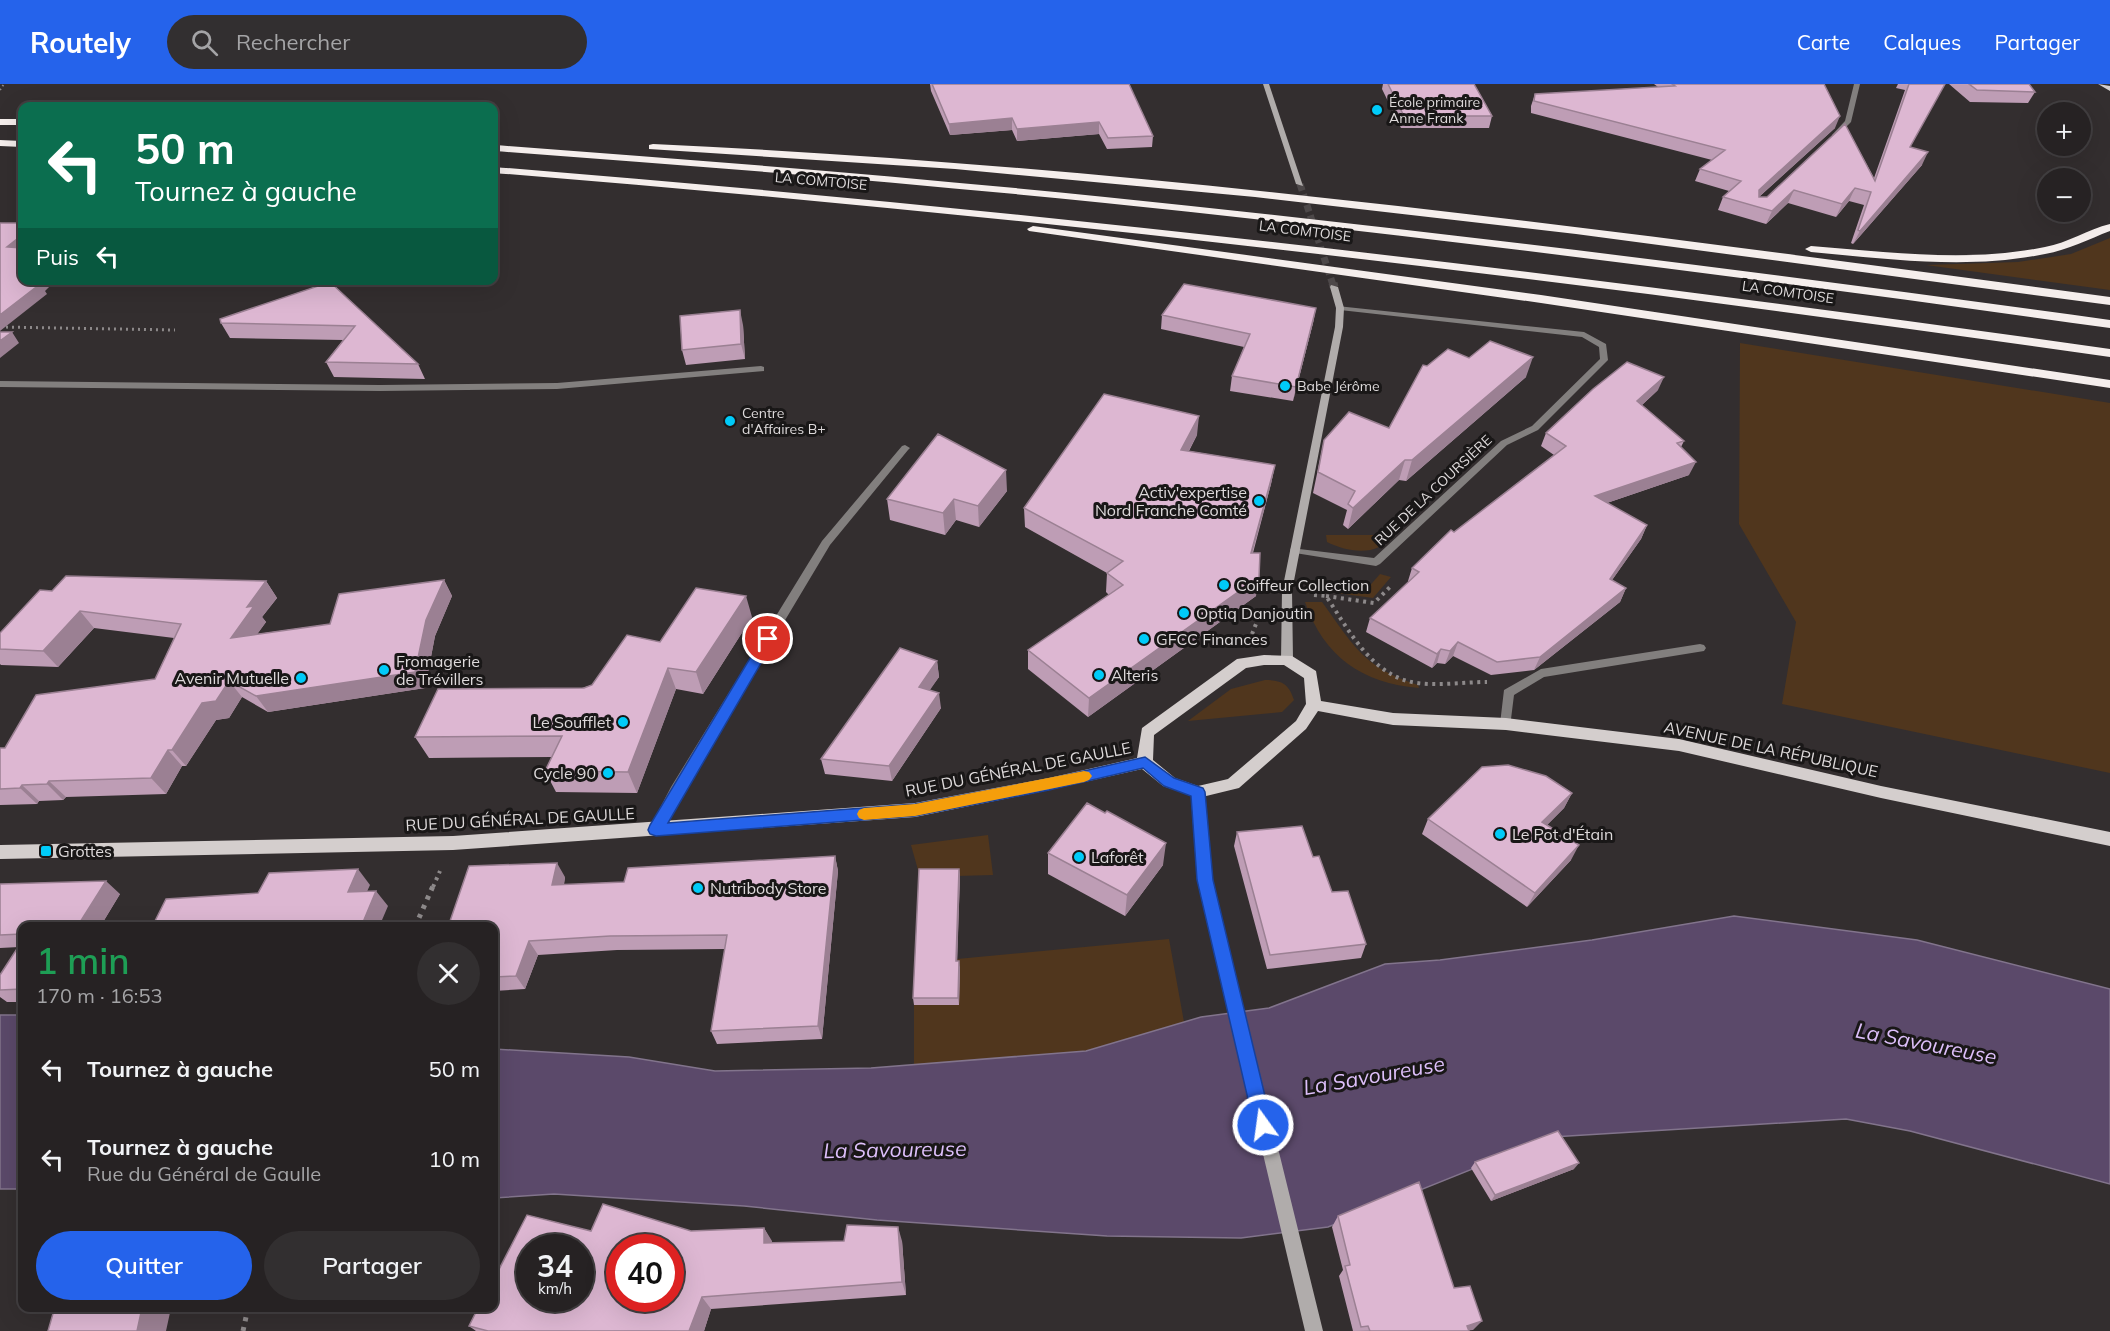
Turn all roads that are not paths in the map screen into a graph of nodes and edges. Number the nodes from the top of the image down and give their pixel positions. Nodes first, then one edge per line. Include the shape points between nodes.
1 (1266, 84) edge
2 (1857, 84) edge
3 (2102, 84) edge
4 (2110, 88) edge
5 (0, 122) edge
6 (18, 122) edge
7 (498, 142) edge
8 (0, 143) edge
9 (18, 144) edge
10 (1824, 145) edge
11 (498, 148) edge
12 (498, 170) edge
13 (665, 183) junction
14 (1300, 184) tunnel mouth
15 (2110, 227) edge
16 (1585, 231) junction
17 (1334, 287) tunnel mouth
18 (2110, 301) edge
19 (1340, 308) junction
20 (2110, 324) edge
21 (2110, 354) edge
22 (761, 369) dead end
23 (0, 384) edge
24 (2110, 384) edge
25 (905, 448) dead end
26 (1295, 550) junction
27 (1700, 648) dead end
28 (1287, 660) junction
29 (1314, 705) junction
30 (1506, 724) junction
31 (1145, 762) junction
32 (1198, 792) junction
33 (656, 830) junction
34 (2110, 839) edge
35 (0, 852) edge
36 (1314, 1331) edge

1 - 14 street
2 - 10 street via 1848,122
3 - 4 main road
5 - 6 highway
7 - 16 highway via 932,163 1116,179
8 - 9 highway
11 - 20 highway, LA COMTOISE via 765,168 1186,208 1522,246
12 - 13 highway, LA COMTOISE
13 - 21 highway, LA COMTOISE via 1029,216 1509,270
13 - 24 highway via 1138,242
15 - 16 highway via 2046,251 1971,258 1884,255
16 - 18 highway
17 - 19 street
19 - 26 street
19 - 26 street, RUE DE LA COURSIÈRE via 1584,335 1602,346 1604,360 1535,428 1504,443 1376,562
22 - 23 street via 557,386
25 - 33 street via 826,543
26 - 28 street via 1287,591
27 - 30 street via 1541,673 1508,693
28 - 29 main road via 1311,675
28 - 31 main road via 1242,663 1147,732
29 - 30 main road, AVENUE DE LA RÉPUBLIQUE via 1393,719
29 - 32 main road via 1301,724 1233,784
30 - 34 main road, AVENUE DE LA RÉPUBLIQUE via 1679,746
31 - 32 main road via 1169,782
31 - 33 main road, RUE DU GÉNÉRAL DE GAULLE via 915,810
32 - 36 street via 1205,880
33 - 35 main road, RUE DU GÉNÉRAL DE GAULLE via 453,843

